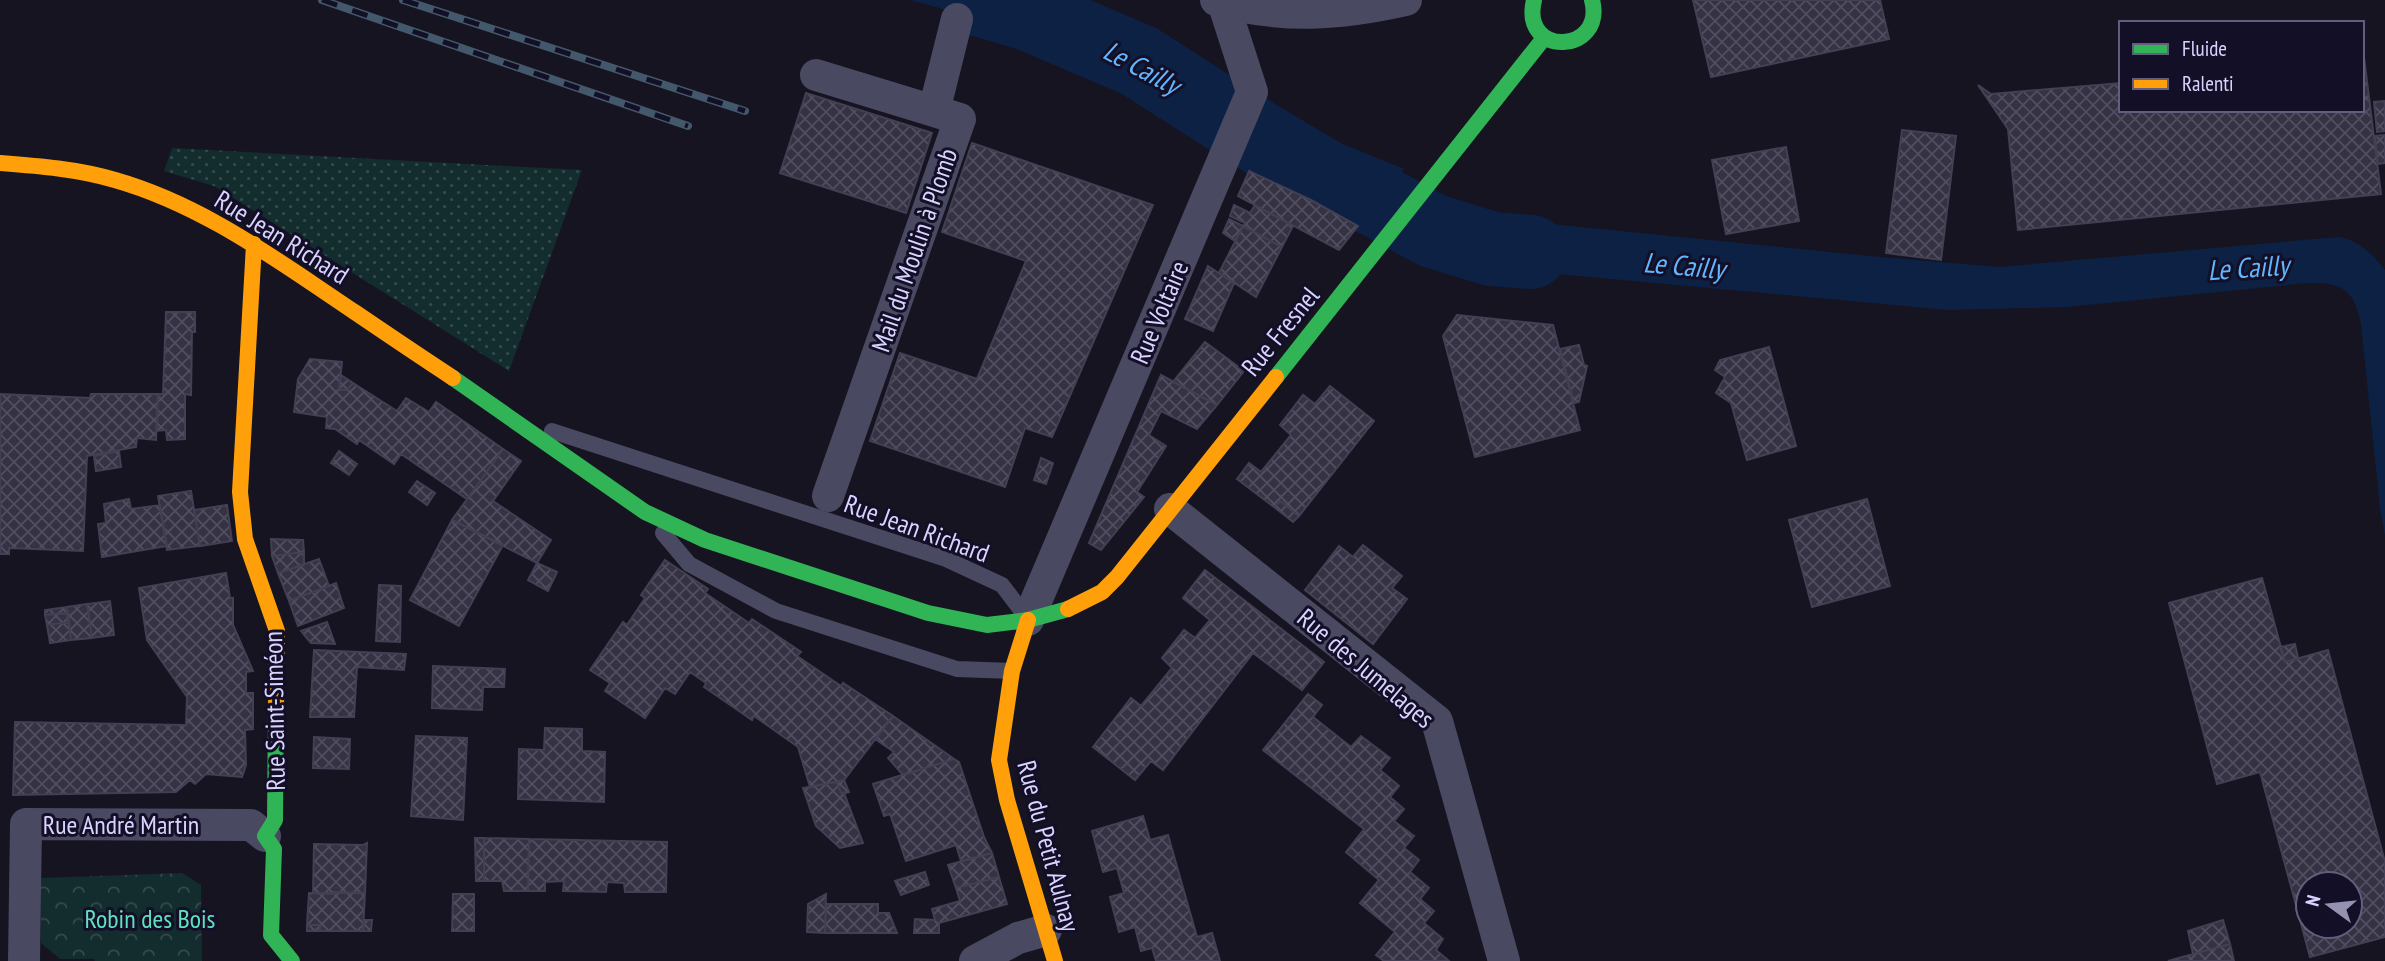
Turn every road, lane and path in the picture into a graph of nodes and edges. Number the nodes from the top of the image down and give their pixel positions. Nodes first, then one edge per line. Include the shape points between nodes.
1 (1406, 0) edge
2 (1592, 0) edge
3 (1220, 1) edge
4 (1530, 1) edge
5 (957, 19) dead end
6 (1544, 38) junction
7 (816, 75) dead end
8 (934, 111) junction
9 (0, 163) edge
10 (254, 244) junction
11 (512, 418) junction
12 (828, 496) dead end
13 (1170, 509) junction
14 (645, 512) junction
15 (1028, 620) junction
16 (1012, 671) junction
17 (265, 836) junction
18 (1046, 930) junction
19 (24, 961) edge
20 (292, 961) edge
21 (975, 961) edge
22 (1055, 961) edge
23 (1504, 961) edge

1 - 3 street via 1312,14 1270,12
2 - 6 street via 1593,22 1585,36 1570,43
3 - 15 street, Rue Voltaire via 1252,92
4 - 6 street via 1531,17
5 - 8 street, Mail du Moulin à Plomb
6 - 13 street, Rue Fresnel
7 - 8 street
8 - 12 street, Mail du Moulin à Plomb via 960,119
9 - 10 street, Rue Jean Richard via 60,168 116,180 167,199
10 - 11 street, Rue Jean Richard
10 - 17 street, Rue Saint-Siméon via 240,492 246,539 277,631 275,820
11 - 14 street, Rue Jean Richard
11 - 15 lane, Rue Jean Richard via 946,559 1002,585
13 - 15 street, Rue Fresnel via 1102,592 1064,611
13 - 23 street, Rue des Jumelages via 1437,721
14 - 15 street, Rue Jean Richard via 705,540 928,613 987,625
14 - 16 lane, Rue Jean Richard via 689,564 776,611 957,669
15 - 16 street, Rue du Petit Aulnay
16 - 18 street, Rue du Petit Aulnay via 999,760
17 - 19 street, Rue André Martin via 251,825 26,824
17 - 20 street via 274,849 271,935
18 - 21 street via 1018,938
18 - 22 street, Rue du Petit Aulnay

